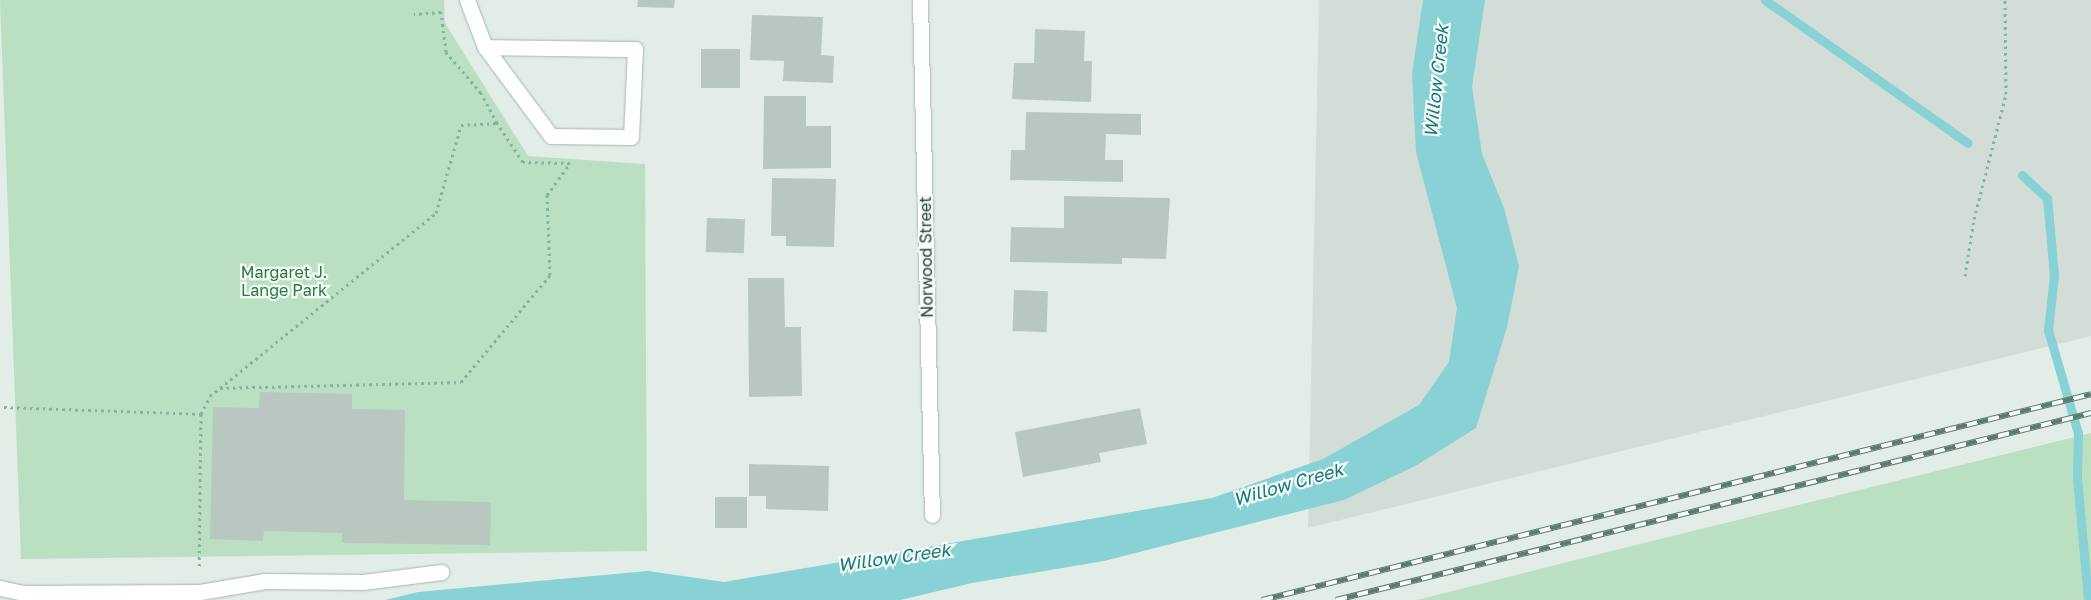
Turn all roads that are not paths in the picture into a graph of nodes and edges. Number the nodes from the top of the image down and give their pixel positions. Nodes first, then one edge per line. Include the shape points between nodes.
1 (466, 0) edge
2 (920, 0) edge
3 (485, 47) junction
4 (932, 515) dead end
5 (441, 572) dead end
6 (0, 588) edge

1 - 3 street
2 - 4 street, Norwood Street
3 - 3 street via 635,49 631,137 551,136
5 - 6 street via 363,582 265,581 200,592 23,593

